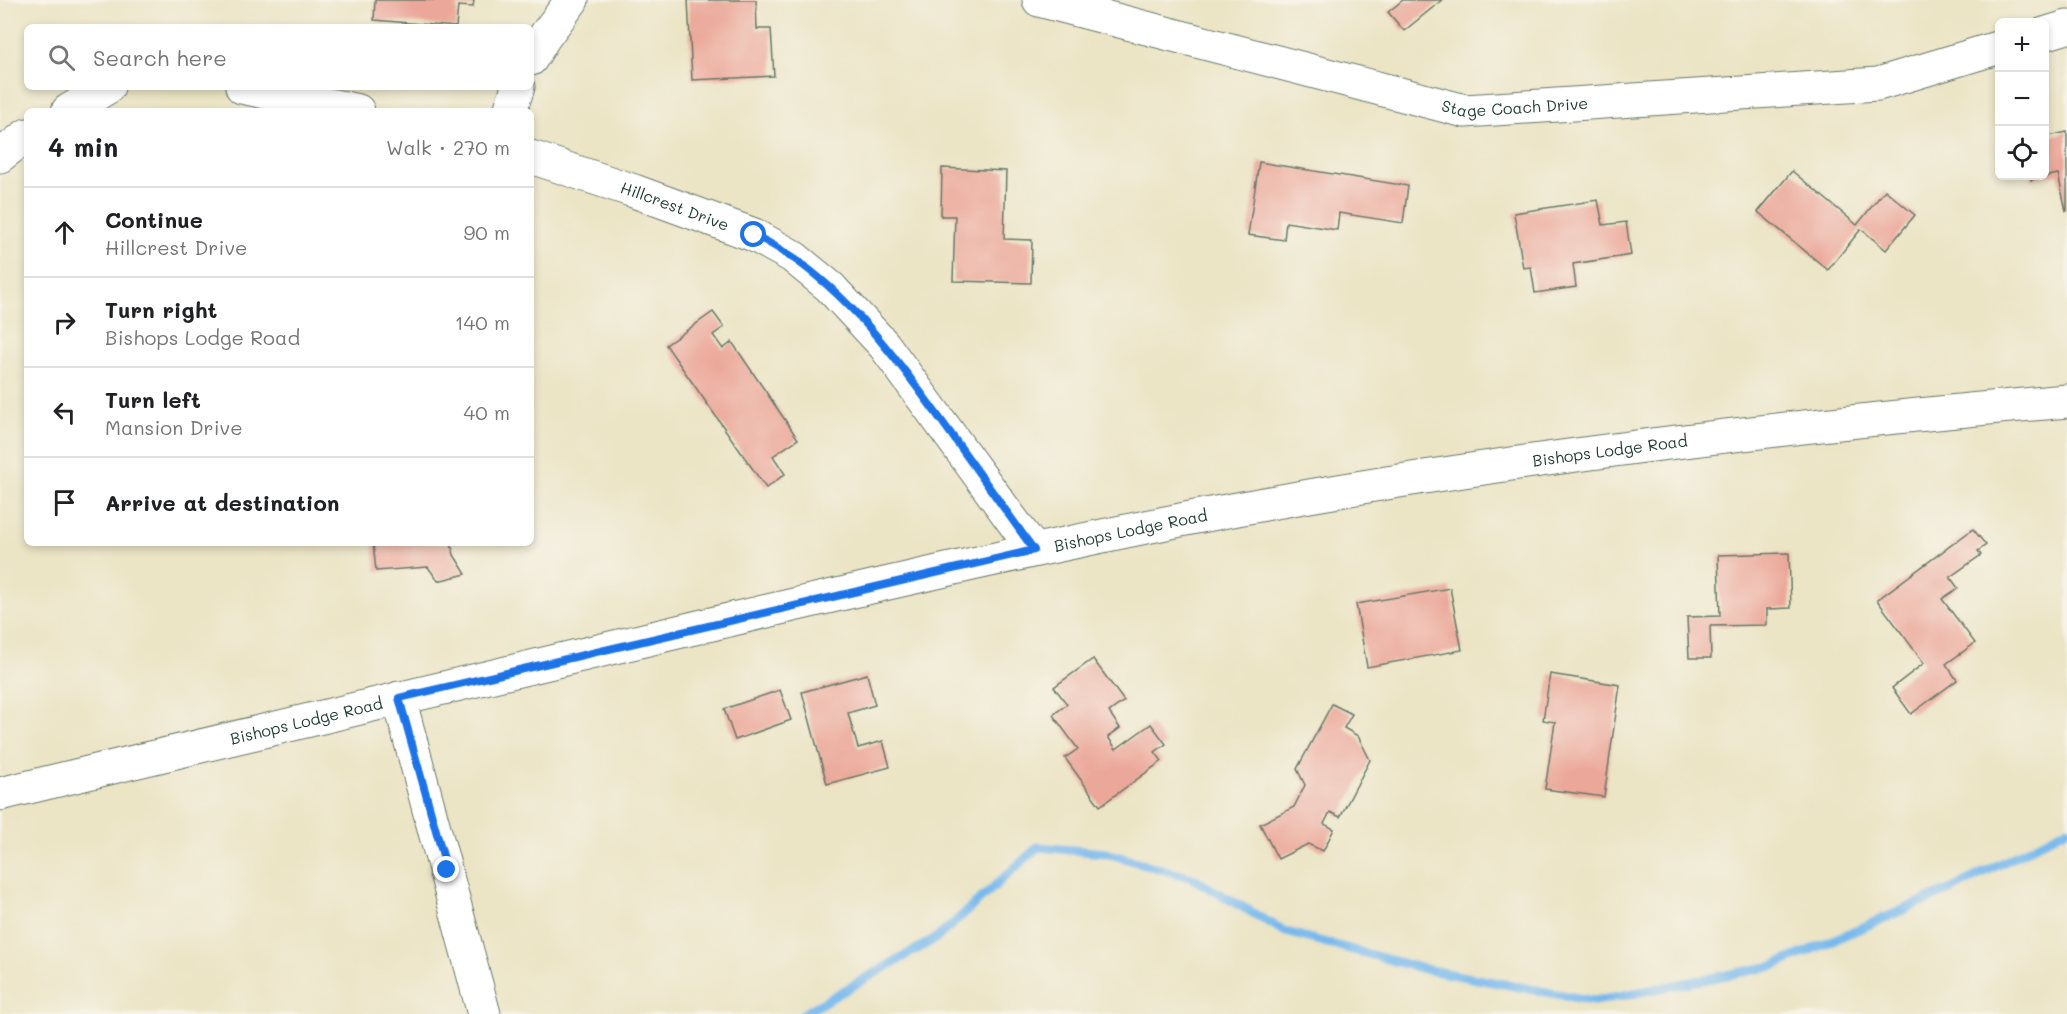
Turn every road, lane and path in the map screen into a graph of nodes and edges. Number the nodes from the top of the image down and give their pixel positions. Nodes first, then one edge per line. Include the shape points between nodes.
1 (572, 0) edge
2 (1039, 0) edge
3 (2067, 27) edge
4 (2049, 32) edge
5 (1995, 49) edge
6 (534, 54) edge
7 (103, 90) edge
8 (256, 90) edge
9 (517, 90) edge
10 (73, 108) edge
11 (344, 108) edge
12 (511, 108) edge
13 (24, 137) edge
14 (0, 156) edge
15 (534, 158) edge
16 (2067, 401) edge
17 (1034, 550) junction
18 (399, 698) junction
19 (0, 794) edge
20 (484, 1014) edge

1 - 6 street
2 - 5 street, Stage Coach Drive via 1465,111 1878,84
3 - 4 street
7 - 10 street
8 - 11 street
9 - 12 street
13 - 14 street
15 - 17 street, Hillcrest Drive via 754,235 792,256 830,287 884,345
16 - 17 street, Bishops Lodge Road via 1686,440 1402,480
17 - 18 street, Bishops Lodge Road
18 - 19 street, Bishops Lodge Road
18 - 20 street

